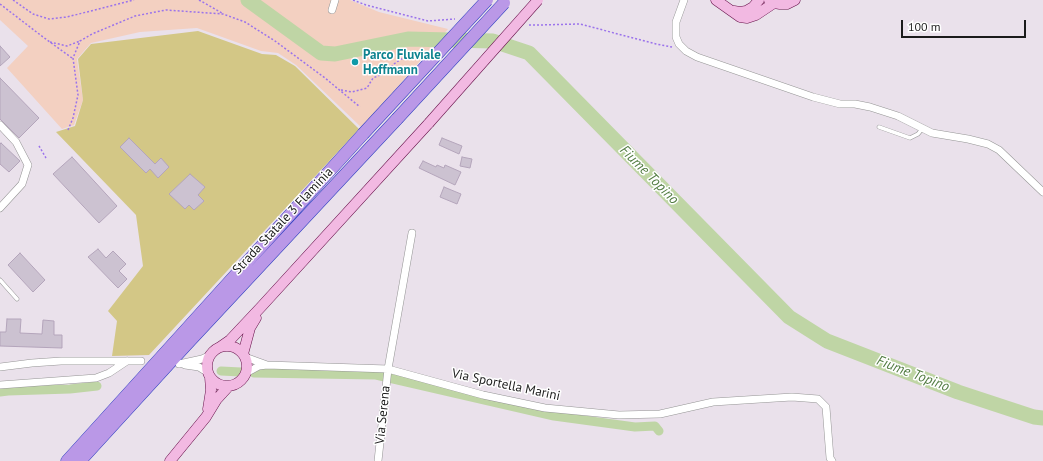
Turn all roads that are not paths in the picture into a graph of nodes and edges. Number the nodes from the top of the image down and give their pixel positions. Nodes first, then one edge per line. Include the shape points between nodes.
1 (335, 0) edge
2 (486, 0) edge
3 (538, 0) edge
4 (684, 0) edge
5 (716, 0) edge
6 (759, 0) edge
7 (795, 0) edge
8 (772, 1) edge
9 (506, 2) edge
10 (332, 10) dead end
11 (730, 10) junction
12 (0, 125) edge
13 (879, 128) dead end
14 (923, 128) junction
15 (1043, 192) edge
16 (0, 208) edge
17 (412, 234) dead end
18 (0, 280) edge
19 (17, 299) dead end
20 (261, 307) junction
21 (220, 347) junction
22 (210, 355) junction
23 (244, 355) junction
24 (127, 361) junction
25 (141, 362) dead end
26 (267, 365) junction
27 (0, 368) edge
28 (388, 370) junction
29 (246, 373) junction
30 (208, 374) junction
31 (0, 385) edge
32 (228, 387) junction
33 (206, 417) junction
34 (67, 461) edge
35 (80, 461) edge
36 (170, 461) edge
37 (378, 461) edge
38 (832, 461) edge

1 - 10 street
2 - 34 highway, Strada Statale 3 Flaminia, bridge
3 - 20 main road, bridge
4 - 14 street via 676,22 676,37 679,44 697,57 813,97 840,104 870,107
5 - 11 main road
6 - 11 main road via 746,11
7 - 8 main road via 787,4
8 - 11 main road via 756,15 747,18 740,17
9 - 35 highway, Strada Statale 3 Flaminia, bridge
12 - 16 street via 16,142 28,165 22,184
13 - 14 lane via 910,138
14 - 15 street via 988,144 999,150
17 - 28 street, Via Serena
18 - 19 lane
20 - 21 main road
20 - 23 main road via 250,328
21 - 22 main road
21 - 23 main road, Via Sportella Marini via 233,347
22 - 30 main road
22 - 30 street via 179,364 199,367
23 - 26 street, Via Sportella Marini
23 - 29 main road via 247,362
24 - 25 street
24 - 27 street via 61,361
24 - 31 street via 96,378
26 - 28 street, Via Sportella Marini
26 - 29 street
28 - 37 street, Via Serena
28 - 38 street, Via Sportella Marini via 483,395 546,408 619,415 660,414 713,402 818,398 826,407
29 - 32 main road via 239,383
30 - 32 main road via 213,381
30 - 33 main road via 212,390
32 - 33 main road
33 - 36 main road

